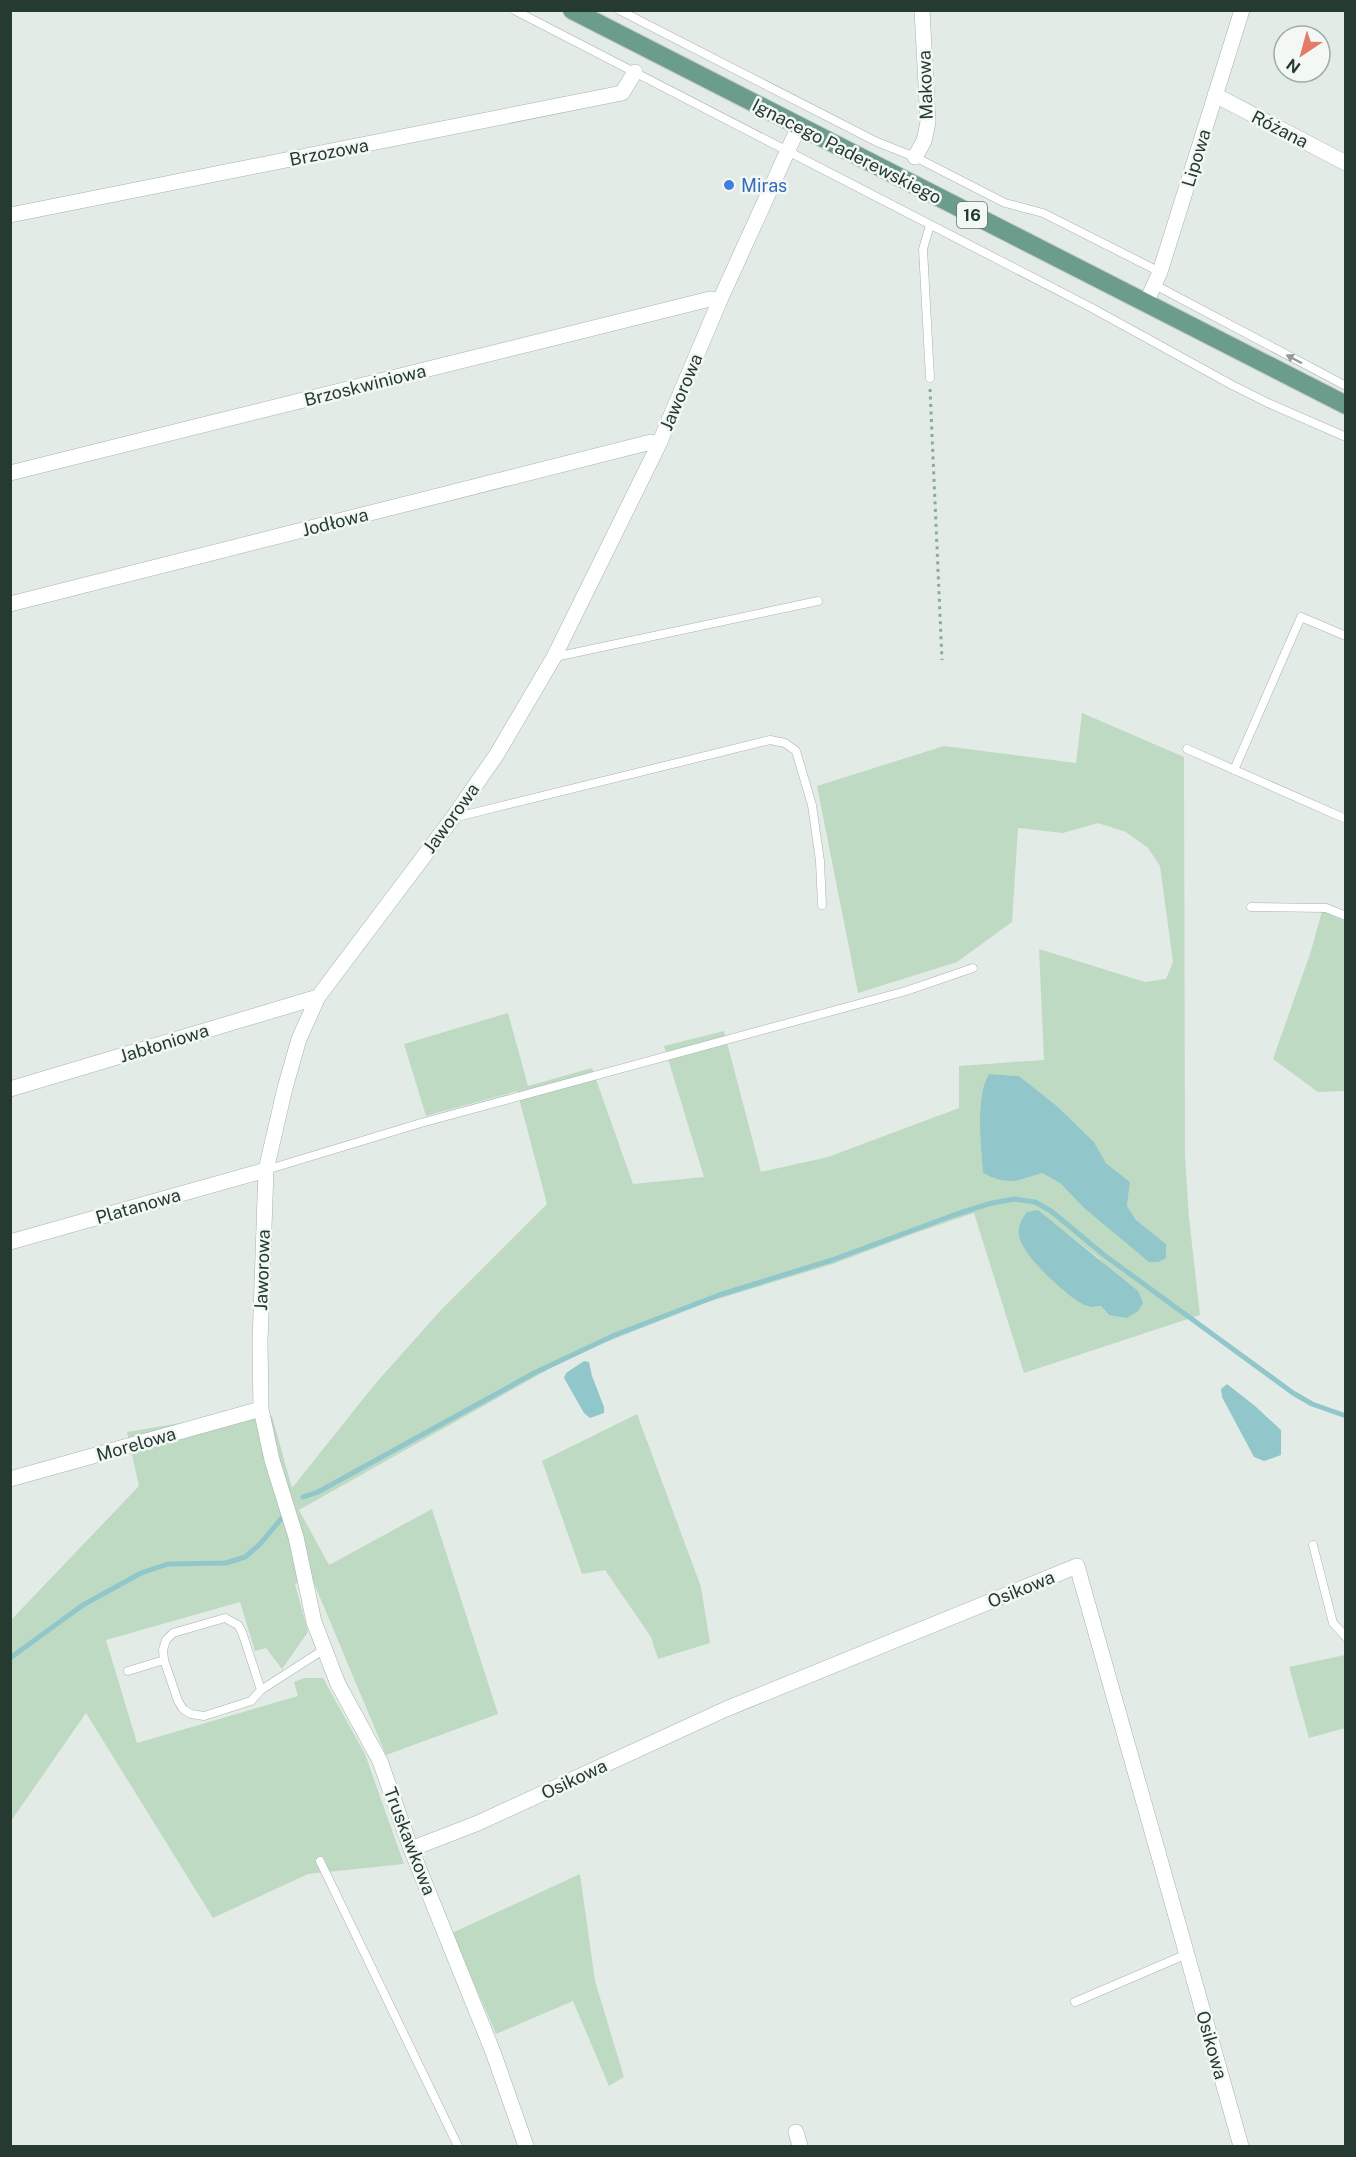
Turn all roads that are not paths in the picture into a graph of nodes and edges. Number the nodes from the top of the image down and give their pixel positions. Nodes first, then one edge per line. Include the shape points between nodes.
1 (514, 10) edge
2 (572, 10) edge
3 (619, 10) edge
4 (922, 10) edge
5 (1242, 10) edge
6 (635, 72) junction
7 (1215, 95) junction
8 (799, 126) junction
9 (789, 151) junction
10 (915, 157) junction
11 (1346, 163) edge
12 (10, 215) edge
13 (930, 225) junction
14 (1157, 278) junction
15 (720, 300) junction
16 (1146, 303) junction
17 (930, 378) road end
18 (1346, 386) edge
19 (1346, 405) edge
20 (1346, 437) edge
21 (659, 444) junction
22 (10, 473) edge
23 (818, 601) dead end
24 (10, 604) edge
25 (1346, 636) edge
26 (554, 657) junction
27 (1187, 749) dead end
28 (1234, 770) junction
29 (452, 819) junction
30 (1346, 819) edge
31 (822, 905) dead end
32 (1251, 907) dead end
33 (1346, 916) edge
34 (973, 968) dead end
35 (318, 997) junction
36 (10, 1089) edge
37 (266, 1170) junction
38 (10, 1242) edge
39 (261, 1409) junction
40 (10, 1479) edge
41 (296, 1537) joint
42 (1313, 1545) dead end
43 (1346, 1636) edge
44 (323, 1650) junction
45 (164, 1660) junction
46 (128, 1671) dead end
47 (261, 1690) junction
48 (411, 1849) junction
49 (320, 1861) dead end
50 (1186, 1954) junction
51 (1075, 2002) dead end
52 (458, 2146) edge
53 (526, 2146) edge
54 (1241, 2146) edge

1 - 6 lane
2 - 8 main road, Ignacego Paderewskiego / 16
3 - 10 lane via 877,142
4 - 10 street, Makowa via 928,122
5 - 7 street, Lipowa
6 - 9 lane
6 - 12 street, Brzozowa via 622,93
7 - 11 street, Różana
7 - 14 street, Lipowa
8 - 9 street, Jaworowa
8 - 16 main road, Ignacego Paderewskiego / 16
9 - 13 lane
9 - 15 street, Jaworowa
10 - 14 lane via 1005,203 1042,213
13 - 17 lane via 923,249
13 - 20 lane via 1090,306 1232,385
14 - 16 street, Lipowa
18 -> 14 lane
15 - 21 street, Jaworowa
15 - 22 street, Brzoskwiniowa via 710,299
16 - 19 main road, Ignacego Paderewskiego / 16
21 - 24 street, Jodłowa via 651,442
21 - 26 street, Jaworowa
23 - 26 lane
25 - 28 lane via 1301,617
26 - 29 street, Jaworowa via 498,754
27 - 28 lane
28 - 30 lane
29 - 31 lane via 770,740 785,743 796,752 812,805
29 - 35 street, Jaworowa
32 - 33 lane via 1326,908
34 - 37 lane via 906,991 421,1123
35 - 36 street, Jabłoniowa
35 - 37 street, Jaworowa via 299,1040
37 - 38 street, Platanowa
37 - 39 street, Jaworowa
39 - 40 street, Morelowa
39 - 41 street, Jaworowa
41 - 44 street, Truskawkowa
42 - 43 lane via 1333,1623
44 - 47 lane
44 - 48 street, Truskawkowa via 380,1761
45 - 46 lane
45 - 47 lane via 178,1701 191,1714 204,1716 251,1701
45 - 47 lane via 166,1640 173,1633 225,1618 242,1632
48 - 50 street, Osikowa via 726,1709 1077,1566
48 - 53 street, Truskawkowa via 493,2052
49 - 52 lane
50 - 51 lane
50 - 54 street, Osikowa

